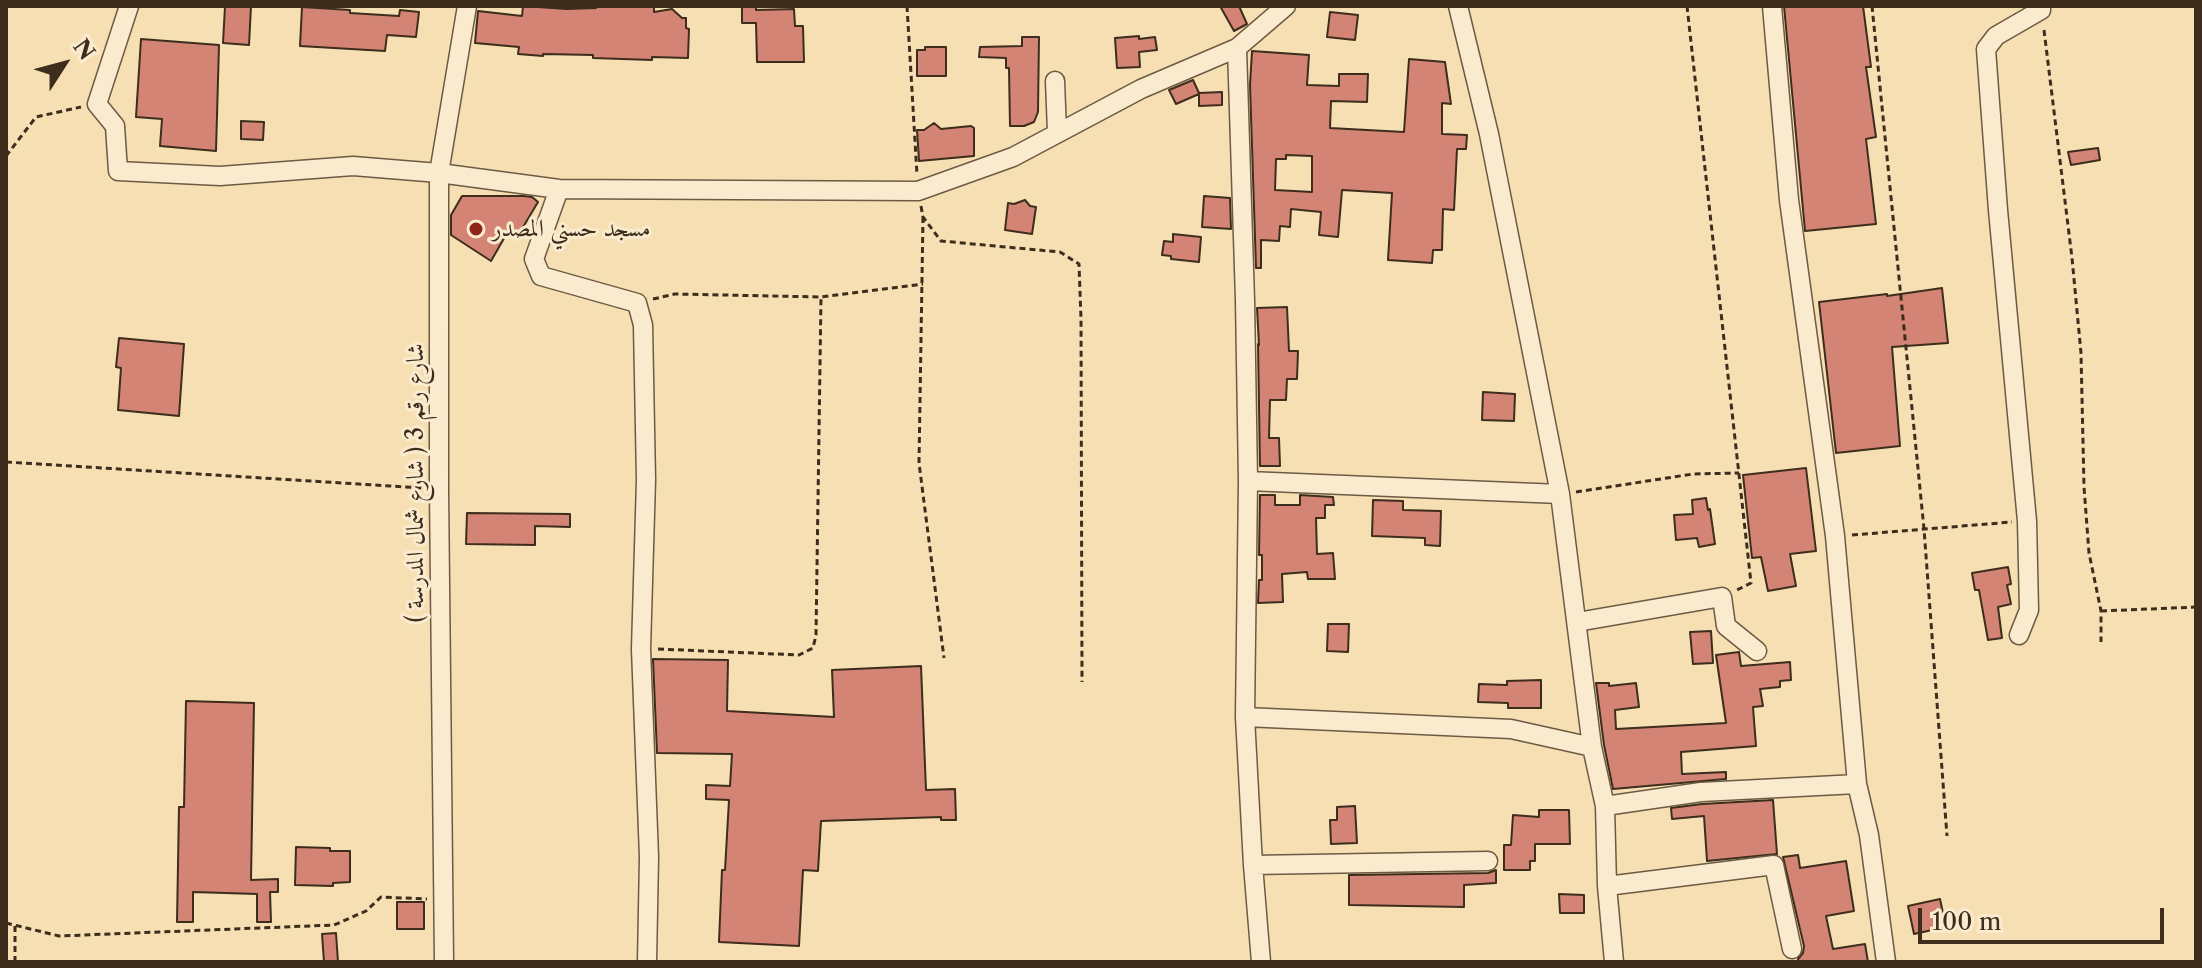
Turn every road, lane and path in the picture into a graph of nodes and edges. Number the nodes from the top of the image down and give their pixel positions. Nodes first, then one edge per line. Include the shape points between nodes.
1 (129, 6) edge
2 (467, 6) edge
3 (907, 6) edge
4 (1286, 6) edge
5 (1458, 6) edge
6 (1687, 6) edge
7 (1772, 6) edge
8 (1872, 6) edge
9 (2041, 8) edge
10 (1237, 48) junction
11 (1055, 81) dead end
12 (97, 104) junction
13 (1057, 132) junction
14 (6, 156) edge
15 (439, 173) junction
16 (559, 189) junction
17 (918, 191) junction
18 (923, 217) junction
19 (923, 284) junction
20 (821, 297) junction
21 (637, 303) junction
22 (6, 462) edge
23 (1739, 473) junction
24 (1248, 481) junction
25 (439, 489) junction
26 (1560, 494) junction
27 (2027, 521) junction
28 (1924, 529) junction
29 (1835, 536) junction
30 (1722, 597) junction
31 (2196, 607) edge
32 (2101, 611) junction
33 (1577, 622) junction
34 (2019, 635) dead end
35 (2101, 642) dead end
36 (641, 649) junction
37 (1757, 651) dead end
38 (944, 658) dead end
39 (1082, 682) dead end
40 (1245, 717) junction
41 (1592, 747) junction
42 (1857, 784) junction
43 (1605, 806) junction
44 (1947, 836) dead end
45 (1488, 861) dead end
46 (1253, 865) junction
47 (1607, 886) junction
48 (443, 899) junction
49 (6, 923) edge
50 (15, 925) junction
51 (1792, 949) dead end
52 (15, 962) edge
53 (444, 962) edge
54 (647, 962) edge
55 (1261, 962) edge
56 (1614, 962) edge
57 (1886, 962) edge

1 - 12 street
2 - 15 street, شارع رقم 3 ( شارع شمال المدرسة )
3 - 17 path
4 - 10 street
5 - 26 street via 1489,134
6 - 23 path
7 - 29 street via 1789,200
8 - 28 path
9 - 27 street via 1996,36 1986,49
9 - 32 path via 2081,353 2089,553
10 - 13 street
10 - 24 street
11 - 13 street
12 - 14 path via 36,117
12 - 15 street via 115,126 118,171 220,176 353,166
13 - 17 street via 1013,157
15 - 16 street
15 - 25 street, شارع رقم 3 ( شارع شمال المدرسة )
16 - 17 street
16 - 21 street via 534,259 541,276
17 - 18 path
18 - 19 path
18 - 39 path via 941,241 1060,252 1079,264
19 - 20 path
19 - 38 path via 919,463
20 - 21 path via 675,294
20 - 36 path via 813,648 799,655
21 - 36 street via 643,325 646,480
22 - 25 path
23 - 26 path via 1693,474
23 - 30 path via 1751,583
24 - 26 street
24 - 40 street
25 - 48 street, شارع رقم 3 ( شارع شمال المدرسة )
26 - 33 street
27 - 28 path
27 - 34 street via 2029,610
28 - 29 path
28 - 44 path
29 - 42 street
30 - 33 street
30 - 37 street via 1726,626
31 - 32 path
32 - 35 path
33 - 41 street
36 - 54 street via 649,857
40 - 41 street via 1511,729
40 - 46 street
41 - 43 street
42 - 43 street via 1701,792
42 - 57 street
43 - 47 street
45 - 46 street
46 - 55 street
47 - 51 street via 1774,865
47 - 56 street
48 - 50 path via 381,897 366,911 334,925 59,936
48 - 53 street, شارع رقم 3 ( شارع شمال المدرسة )
49 - 50 path
50 - 52 path

